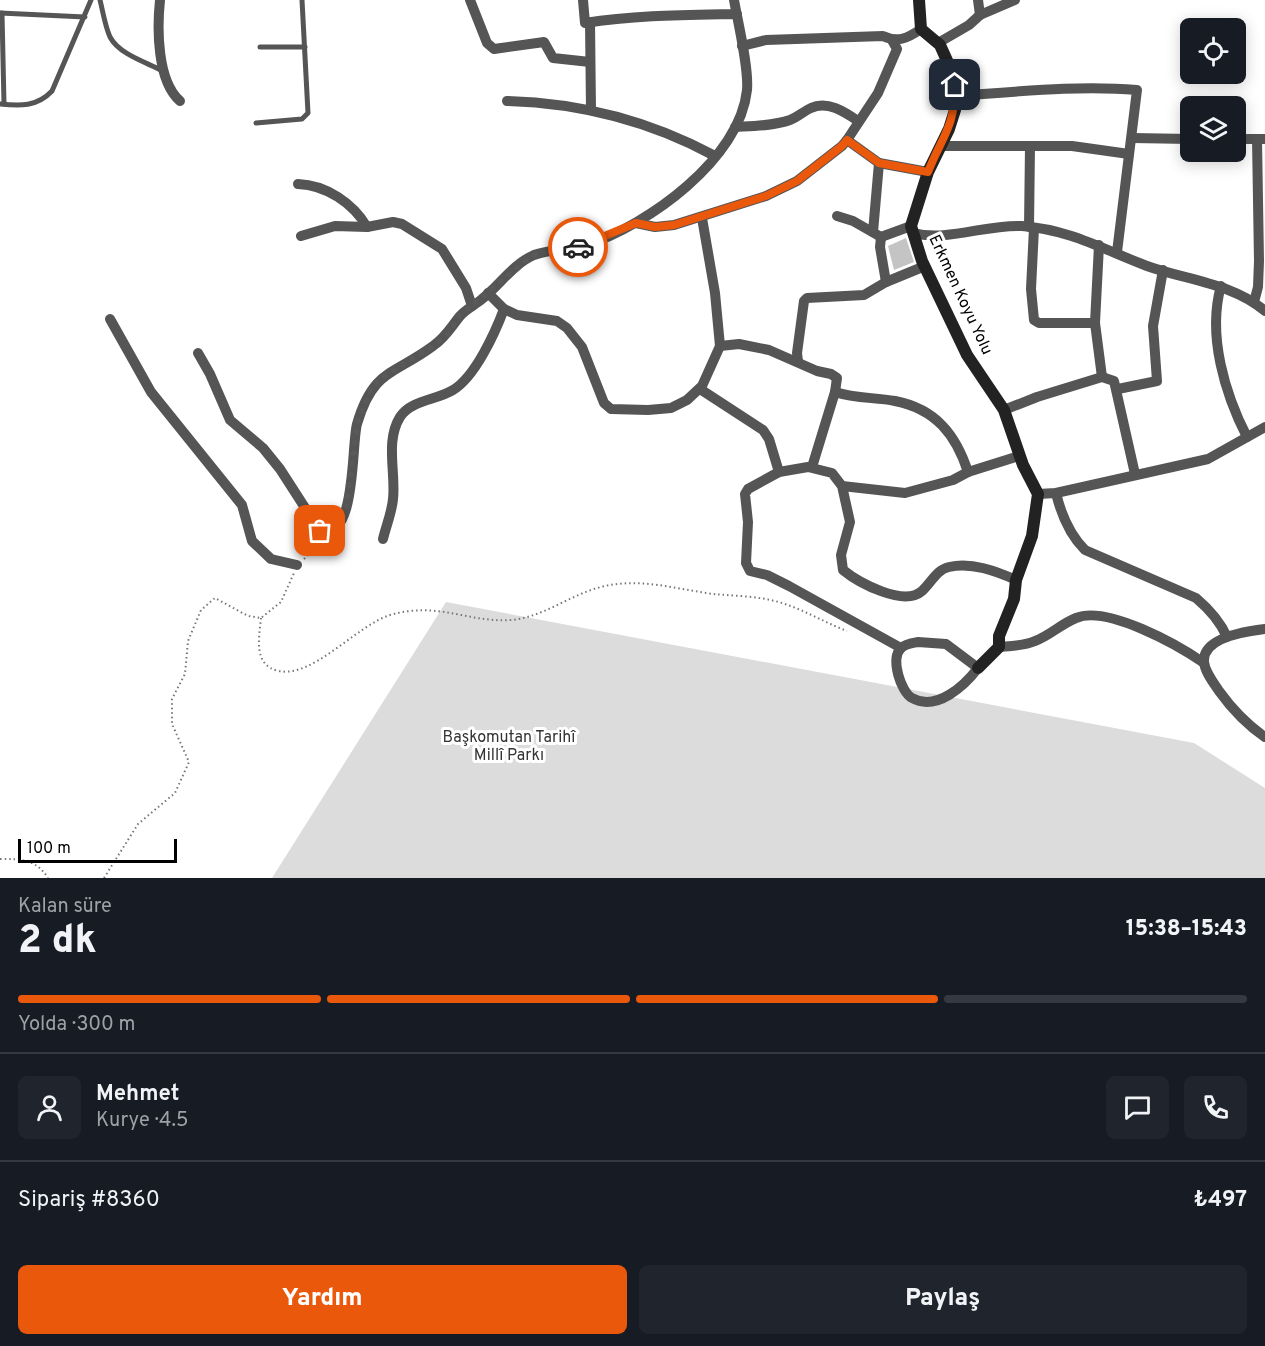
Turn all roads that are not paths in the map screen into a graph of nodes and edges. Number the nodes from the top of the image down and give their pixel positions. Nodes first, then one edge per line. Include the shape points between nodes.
1 (91, 0) edge
2 (100, 0) edge
3 (160, 0) edge
4 (302, 0) edge
5 (470, 0) edge
6 (583, 0) edge
7 (734, 0) edge
8 (919, 0) edge
9 (978, 0) edge
10 (1015, 0) edge
11 (1, 13) edge
12 (736, 14) junction
13 (980, 15) junction
14 (85, 17) junction
15 (590, 22) junction
16 (921, 29) junction
17 (892, 40) junction
18 (938, 43) junction
19 (742, 46) junction
20 (260, 47) dead end
21 (305, 47) junction
22 (591, 62) junction
23 (164, 71) junction
24 (955, 96) junction
25 (180, 101) dead end
26 (507, 101) dead end
27 (2, 104) edge
28 (591, 110) junction
29 (858, 121) junction
30 (256, 123) dead end
31 (735, 127) junction
32 (1132, 138) junction
33 (1180, 138) edge
34 (1261, 139) edge
35 (847, 140) junction
36 (941, 146) junction
37 (1030, 146) junction
38 (1129, 154) junction
39 (715, 156) junction
40 (879, 163) junction
41 (928, 172) junction
42 (298, 184) dead end
43 (837, 216) dead end
44 (702, 218) junction
45 (636, 223) junction
46 (367, 227) junction
47 (1031, 228) junction
48 (912, 230) junction
49 (877, 234) junction
50 (301, 236) dead end
51 (1099, 246) junction
52 (1117, 252) junction
53 (925, 266) junction
54 (1163, 270) junction
55 (886, 282) junction
56 (1221, 286) junction
57 (488, 293) junction
58 (1254, 302) junction
59 (472, 306) junction
60 (504, 309) junction
61 (1265, 311) edge
62 (110, 319) dead end
63 (1095, 323) junction
64 (720, 346) junction
65 (198, 353) dead end
66 (798, 361) junction
67 (1102, 377) junction
68 (700, 389) junction
69 (1118, 389) junction
70 (836, 393) junction
71 (1004, 410) junction
72 (1265, 427) edge
73 (1247, 437) junction
74 (1019, 456) junction
75 (812, 467) junction
76 (779, 472) junction
77 (968, 472) junction
78 (1135, 474) junction
79 (842, 486) junction
80 (1056, 492) junction
81 (1038, 494) junction
82 (383, 539) dead end
83 (297, 565) road end
84 (1016, 580) junction
85 (1265, 629) edge
86 (1227, 637) junction
87 (999, 647) junction
88 (901, 648) junction
89 (1204, 663) junction
90 (978, 668) junction
91 (1265, 737) edge

1 - 14 lane
2 - 23 lane via 109,35 116,45
3 - 23 street
4 - 21 lane
5 - 22 street via 494,49 544,42 553,58
6 - 15 street via 585,23
7 - 12 street
8 - 16 street
9 - 13 street
10 - 13 street
11 - 14 lane
11 - 27 lane
12 - 15 street
12 - 19 street
13 - 18 street
14 - 27 lane via 52,91 30,105
15 - 22 street
16 - 17 street via 910,37
16 - 18 street, Erkmen Koyu Yolu
17 - 19 street via 884,36 766,40
17 - 29 street via 897,49 894,59 878,93
18 - 24 street, Erkmen Koyu Yolu via 949,65
19 - 31 street via 747,90
20 - 21 lane
21 - 30 lane via 307,116
22 - 28 street
23 - 25 street via 166,83
24 - 32 street via 1060,89 1137,90
24 - 36 street, Erkmen Koyu Yolu via 955,110
26 - 28 street
28 - 39 street via 634,120
29 - 31 street via 824,105 790,120
29 - 35 street
31 - 39 street
32 - 33 street
32 - 38 street
34 - 58 street via 1258,287
35 - 40 street
35 - 44 street via 797,181
36 - 37 street
36 - 41 street, Erkmen Koyu Yolu
37 - 38 street via 1072,146
37 - 47 street
38 - 52 street
39 - 45 street via 670,201
40 - 41 street
40 - 49 street
41 - 48 street, Erkmen Koyu Yolu
42 - 46 street via 339,198
43 - 49 street
44 - 45 street via 655,227
44 - 64 street
45 - 57 street via 587,245 533,255
46 - 50 street via 335,226
46 - 59 street via 402,224 442,249 466,288
47 - 48 street via 987,227 922,236
47 - 51 street via 1051,229
47 - 63 street via 1034,320
48 - 49 street
48 - 53 street, Erkmen Koyu Yolu
49 - 55 street
51 - 52 street
51 - 63 street
52 - 54 street
53 - 55 street
53 - 71 street, Erkmen Koyu Yolu via 966,355
54 - 56 street
54 - 69 street via 1153,326 1157,381
55 - 66 street via 864,296 807,298
56 - 58 street
56 - 73 street via 1216,342 1238,420
57 - 59 street
57 - 60 street
58 - 61 street
59 - 65 street via 460,315 448,334 378,380 371,389 353,439 344,518 328,534 313,523 263,448 230,420
60 - 68 street via 557,321 567,328 582,347 604,403 611,409 671,408
60 - 82 street via 488,346 470,372 453,390 413,406 401,415 394,428 393,500
62 - 83 street via 151,392 242,505 252,541 271,559
63 - 67 street
64 - 66 street via 739,344
64 - 68 street
66 - 70 street via 837,378
67 - 69 street via 1114,381
67 - 71 street
68 - 76 street via 763,430 770,439
69 - 78 street
70 - 75 street
70 - 77 street via 908,404 928,414 956,442
71 - 74 street, Erkmen Koyu Yolu
72 - 73 street
73 - 78 street via 1208,459
74 - 77 street
74 - 81 street, Erkmen Koyu Yolu
75 - 76 street
75 - 79 street via 832,473
76 - 88 street via 748,489 746,494 746,563 750,571 767,575
77 - 79 street via 905,493
78 - 80 street
79 - 84 street via 850,522 841,555 843,570 857,581 906,597 921,592 948,567 996,571
80 - 81 street
80 - 86 street via 1073,538 1084,550 1196,598 1207,607
81 - 84 street via 1032,536
84 - 87 street
85 - 86 street
86 - 89 street via 1211,646
87 - 89 street via 1035,641 1078,617 1097,616 1150,632
87 - 90 street
88 - 90 street via 918,642 946,644
88 - 90 street via 896,664 902,684 910,697 921,702 957,691
89 - 91 street via 1232,708

